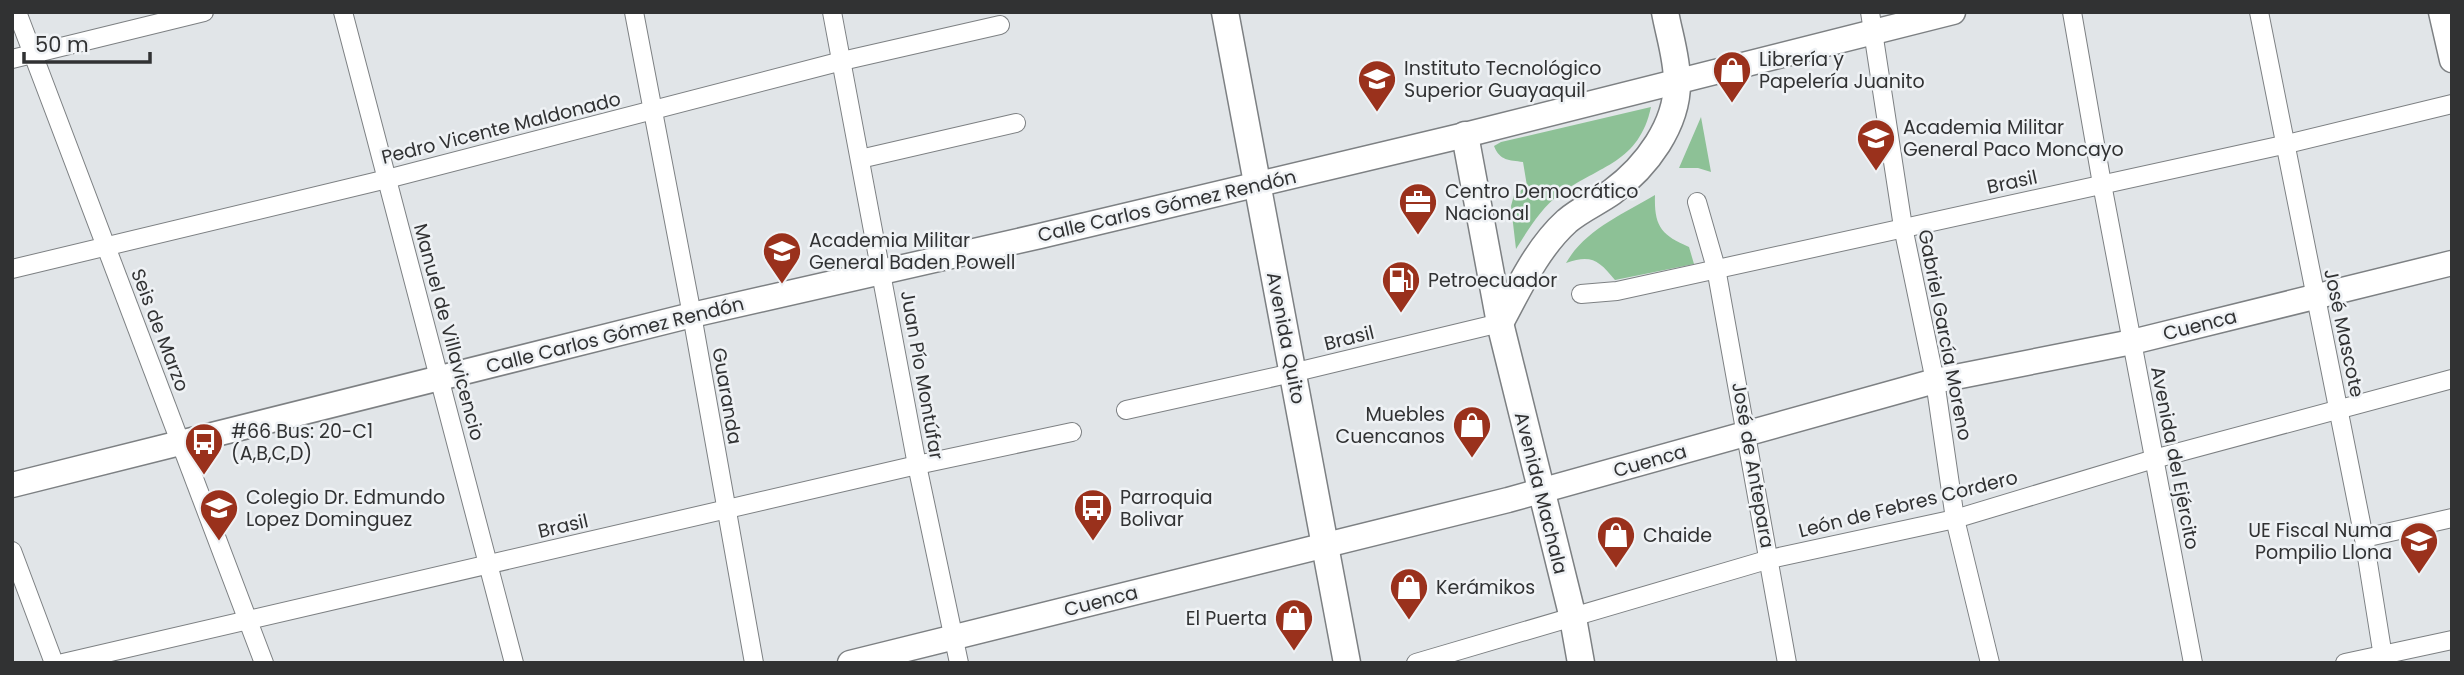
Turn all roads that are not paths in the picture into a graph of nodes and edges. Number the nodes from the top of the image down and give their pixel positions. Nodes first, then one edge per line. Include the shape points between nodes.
1 (17, 12) edge
2 (204, 12) edge
3 (344, 12) edge
4 (634, 12) edge
5 (832, 12) edge
6 (1225, 12) edge
7 (1665, 12) edge
8 (1953, 12) edge
9 (2072, 12) edge
10 (2259, 12) edge
11 (2441, 12) edge
12 (184, 15) edge
13 (1872, 21) edge
14 (999, 25) dead end
15 (33, 54) junction
16 (12, 58) edge
17 (2452, 60) edge
18 (842, 61) junction
19 (1677, 80) junction
20 (2452, 104) edge
21 (652, 110) junction
22 (1016, 123) dead end
23 (1465, 135) junction
24 (2283, 145) junction
25 (860, 159) junction
26 (387, 179) junction
27 (2102, 184) junction
28 (1257, 185) junction
29 (1698, 202) dead end
30 (1903, 227) junction
31 (106, 247) junction
32 (2452, 263) edge
33 (1717, 268) junction
34 (12, 270) edge
35 (882, 271) junction
36 (1581, 294) dead end
37 (2315, 297) junction
38 (692, 315) junction
39 (1500, 323) junction
40 (2132, 342) junction
41 (1292, 373) junction
42 (439, 379) junction
43 (2452, 379) edge
44 (1935, 381) junction
45 (1126, 410) dead end
46 (2338, 410) junction
47 (1072, 432) dead end
48 (1747, 434) junction
49 (181, 444) junction
50 (2154, 459) junction
51 (917, 465) junction
52 (12, 485) edge
53 (1540, 491) junction
54 (725, 510) junction
55 (2452, 518) edge
56 (1955, 519) junction
57 (2364, 538) junction
58 (1325, 544) junction
59 (12, 551) edge
60 (1770, 559) junction
61 (488, 565) junction
62 (1573, 618) junction
63 (247, 620) junction
64 (954, 636) junction
65 (2452, 640) edge
66 (2384, 659) edge
67 (54, 663) edge
68 (63, 663) edge
69 (264, 663) edge
70 (514, 663) edge
71 (754, 663) edge
72 (850, 663) edge
73 (959, 663) edge
74 (1347, 663) edge
75 (1416, 663) edge
76 (1581, 663) edge
77 (1787, 663) edge
78 (1990, 663) edge
79 (2193, 663) edge
80 (2345, 663) edge

1 - 15 street, Seis de Marzo
2 - 12 street
3 - 26 street, Manuel de Villavicencio
4 - 21 street, Guaranda
5 - 18 street, Juan Pío Montúfar
6 - 28 main road, Avenida Quito
7 - 19 main road
8 - 13 main road, Calle Carlos Gómez Rendón
9 - 27 street, Avenida del Ejército
10 - 24 street, José Mascote
11 - 17 main road
12 - 15 street
13 - 19 main road, Calle Carlos Gómez Rendón
13 - 30 street, Gabriel García Moreno
14 - 18 street, Pedro Vicente Maldonado
15 - 16 street
15 - 31 street, Seis de Marzo
18 - 21 street, Pedro Vicente Maldonado
18 - 25 street, Juan Pío Montúfar
19 - 23 main road, Calle Carlos Gómez Rendón
19 - 39 main road via 1674,105 1652,153 1636,173 1568,220 1549,241
20 - 24 street, Brasil
21 - 26 street, Pedro Vicente Maldonado
21 - 38 street, Guaranda
22 - 25 street
23 - 28 main road, Calle Carlos Gómez Rendón
23 - 39 main road, Avenida Machala
24 - 27 street, Brasil
24 - 37 street, José Mascote
25 - 35 street, Juan Pío Montúfar
26 - 31 street, Pedro Vicente Maldonado
26 - 42 street, Manuel de Villavicencio
27 - 30 street, Brasil
27 - 40 street, Avenida del Ejército
28 - 35 main road, Calle Carlos Gómez Rendón
28 - 41 main road, Avenida Quito
29 - 33 street, José de Antepara
30 - 33 street, Brasil
30 - 44 street, Gabriel García Moreno
31 - 34 street, Pedro Vicente Maldonado
31 - 49 street, Seis de Marzo
32 - 37 main road, Cuenca
33 - 36 street, Brasil via 1617,291
33 - 48 street, José de Antepara
35 - 38 main road, Calle Carlos Gómez Rendón
35 - 51 street, Juan Pío Montúfar
37 - 40 main road, Cuenca
37 - 46 street, José Mascote
38 - 42 main road, Calle Carlos Gómez Rendón
38 - 54 street, Guaranda
39 - 41 street, Brasil
39 - 53 main road, Avenida Machala
40 - 44 main road, Cuenca
40 - 50 street, Avenida del Ejército
41 - 45 street, Brasil
41 - 58 main road, Avenida Quito
42 - 49 main road, Calle Carlos Gómez Rendón
42 - 61 street, Manuel de Villavicencio
43 - 46 street, León de Febres Cordero
44 - 48 main road, Cuenca
44 - 56 street, Gabriel García Moreno
46 - 50 street, León de Febres Cordero
46 - 57 street, José Mascote
47 - 51 street, Brasil
48 - 53 main road, Cuenca
48 - 60 street, José de Antepara
49 - 52 main road, Calle Carlos Gómez Rendón
49 - 63 street, Seis de Marzo
50 - 56 street, León de Febres Cordero
50 - 79 street, Avenida del Ejército
51 - 54 street, Brasil
51 - 64 street, Juan Pío Montúfar
53 - 58 main road, Cuenca
53 - 62 main road, Avenida Machala
54 - 61 street, Brasil
54 - 71 street, Guaranda
55 - 57 street
56 - 60 street, León de Febres Cordero
56 - 78 street, Gabriel García Moreno
57 - 66 street, José Mascote
58 - 64 main road, Cuenca
58 - 74 main road, Avenida Quito
59 - 67 street
60 - 62 street, León de Febres Cordero
60 - 77 street, José de Antepara
61 - 63 street, Brasil
61 - 70 street, Manuel de Villavicencio
62 - 75 street, León de Febres Cordero
62 - 76 main road, Avenida Machala
63 - 68 street, Brasil
63 - 69 street, Seis de Marzo
64 - 72 main road, Cuenca
64 - 73 street, Juan Pío Montúfar
65 - 66 street
66 - 80 street

